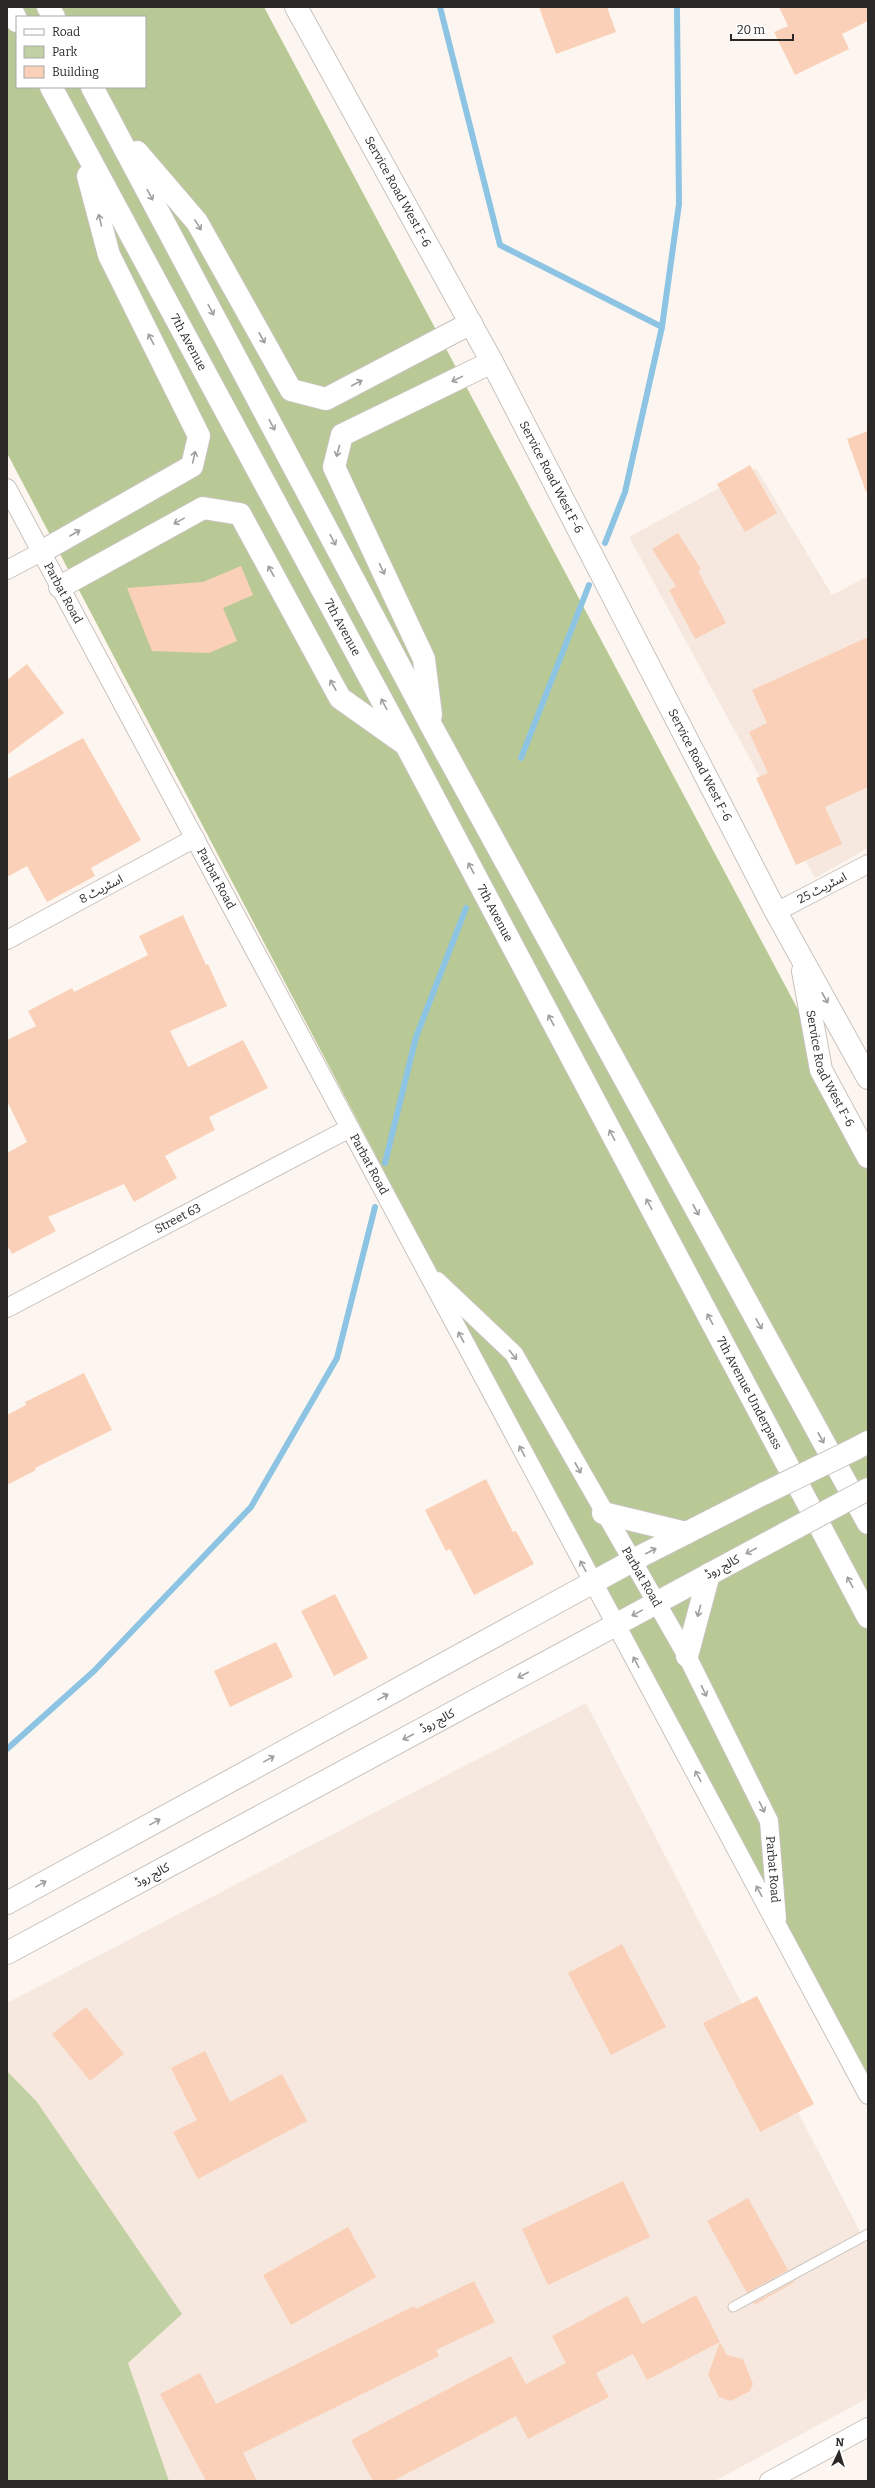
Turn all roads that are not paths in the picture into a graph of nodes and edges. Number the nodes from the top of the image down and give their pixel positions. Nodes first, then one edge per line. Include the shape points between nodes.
1 (10, 7) edge
2 (48, 7) edge
3 (296, 7) edge
4 (53, 16) edge
5 (16, 19) edge
6 (52, 88) edge
7 (93, 88) edge
8 (110, 120) junction
9 (80, 143) junction
10 (471, 323) junction
11 (492, 362) junction
12 (7, 488) edge
13 (41, 552) junction
14 (7, 570) edge
15 (60, 587) junction
16 (433, 729) junction
17 (406, 745) junction
18 (195, 838) junction
19 (868, 864) edge
20 (776, 912) junction
21 (7, 940) edge
22 (799, 952) junction
23 (868, 1078) edge
24 (350, 1128) junction
25 (868, 1157) edge
26 (630, 1170) joint
27 (425, 1269) junction
28 (7, 1308) edge
29 (862, 1446) edge
30 (868, 1489) edge
31 (603, 1513) junction
32 (868, 1523) edge
33 (686, 1533) junction
34 (632, 1562) junction
35 (709, 1574) junction
36 (592, 1583) junction
37 (656, 1602) junction
38 (868, 1617) edge
39 (616, 1624) junction
40 (687, 1656) junction
41 (7, 1903) edge
42 (777, 1925) junction
43 (7, 1954) edge
44 (868, 2095) edge
45 (868, 2234) edge
46 (733, 2307) dead end
47 (868, 2427) edge
48 (769, 2481) edge

1 - 5 main road
2 - 4 main road
3 - 10 main road, Service Road West F-6
6 - 9 main road, 7th Avenue
7 - 8 main road
8 -> 10 main road via 197,222 292,390 326,399
8 -> 16 main road
13 -> 9 main road via 192,466 199,436 109,256
17 -> 9 main road, 7th Avenue
10 - 11 main road, Service Road West F-6
11 -> 16 main road via 342,435 334,467 424,659
11 - 20 main road, Service Road West F-6
12 - 13 street, Parbat Road
13 - 14 street
13 - 15 street, Parbat Road
17 -> 15 main road via 340,698 240,514 203,508
15 - 18 street, Parbat Road
16 -> 32 main road
26 -> 17 main road, 7th Avenue
18 - 21 street, اسٹریٹ 8
18 - 24 street, Parbat Road
19 - 20 street, اسٹریٹ 25
20 - 22 main road, Service Road West F-6
22 -> 23 main road, Service Road West F-6
22 - 25 main road, Service Road West F-6 via 821,1070
24 - 27 street, Parbat Road
24 - 28 street, Street 63
38 -> 26 main road, 7th Avenue Underpass
27 -> 31 street, Parbat Road via 514,1354
36 -> 27 street, Parbat Road
29 - 33 main road, bridge
30 -> 35 main road, کالج روڈ, bridge
31 - 33 main road
31 - 34 street, Parbat Road
34 -> 33 main road
34 - 36 main road
34 - 37 street, Parbat Road
35 - 37 main road, کالج روڈ
35 -> 40 main road
36 - 39 street, Parbat Road
41 -> 36 main road
37 -> 39 main road, کالج روڈ
37 - 40 street, Parbat Road
42 -> 39 street, Parbat Road
39 -> 43 main road, کالج روڈ
40 -> 42 street, Parbat Road via 769,1821
42 - 44 street, Parbat Road
45 - 46 lane
47 - 48 street

